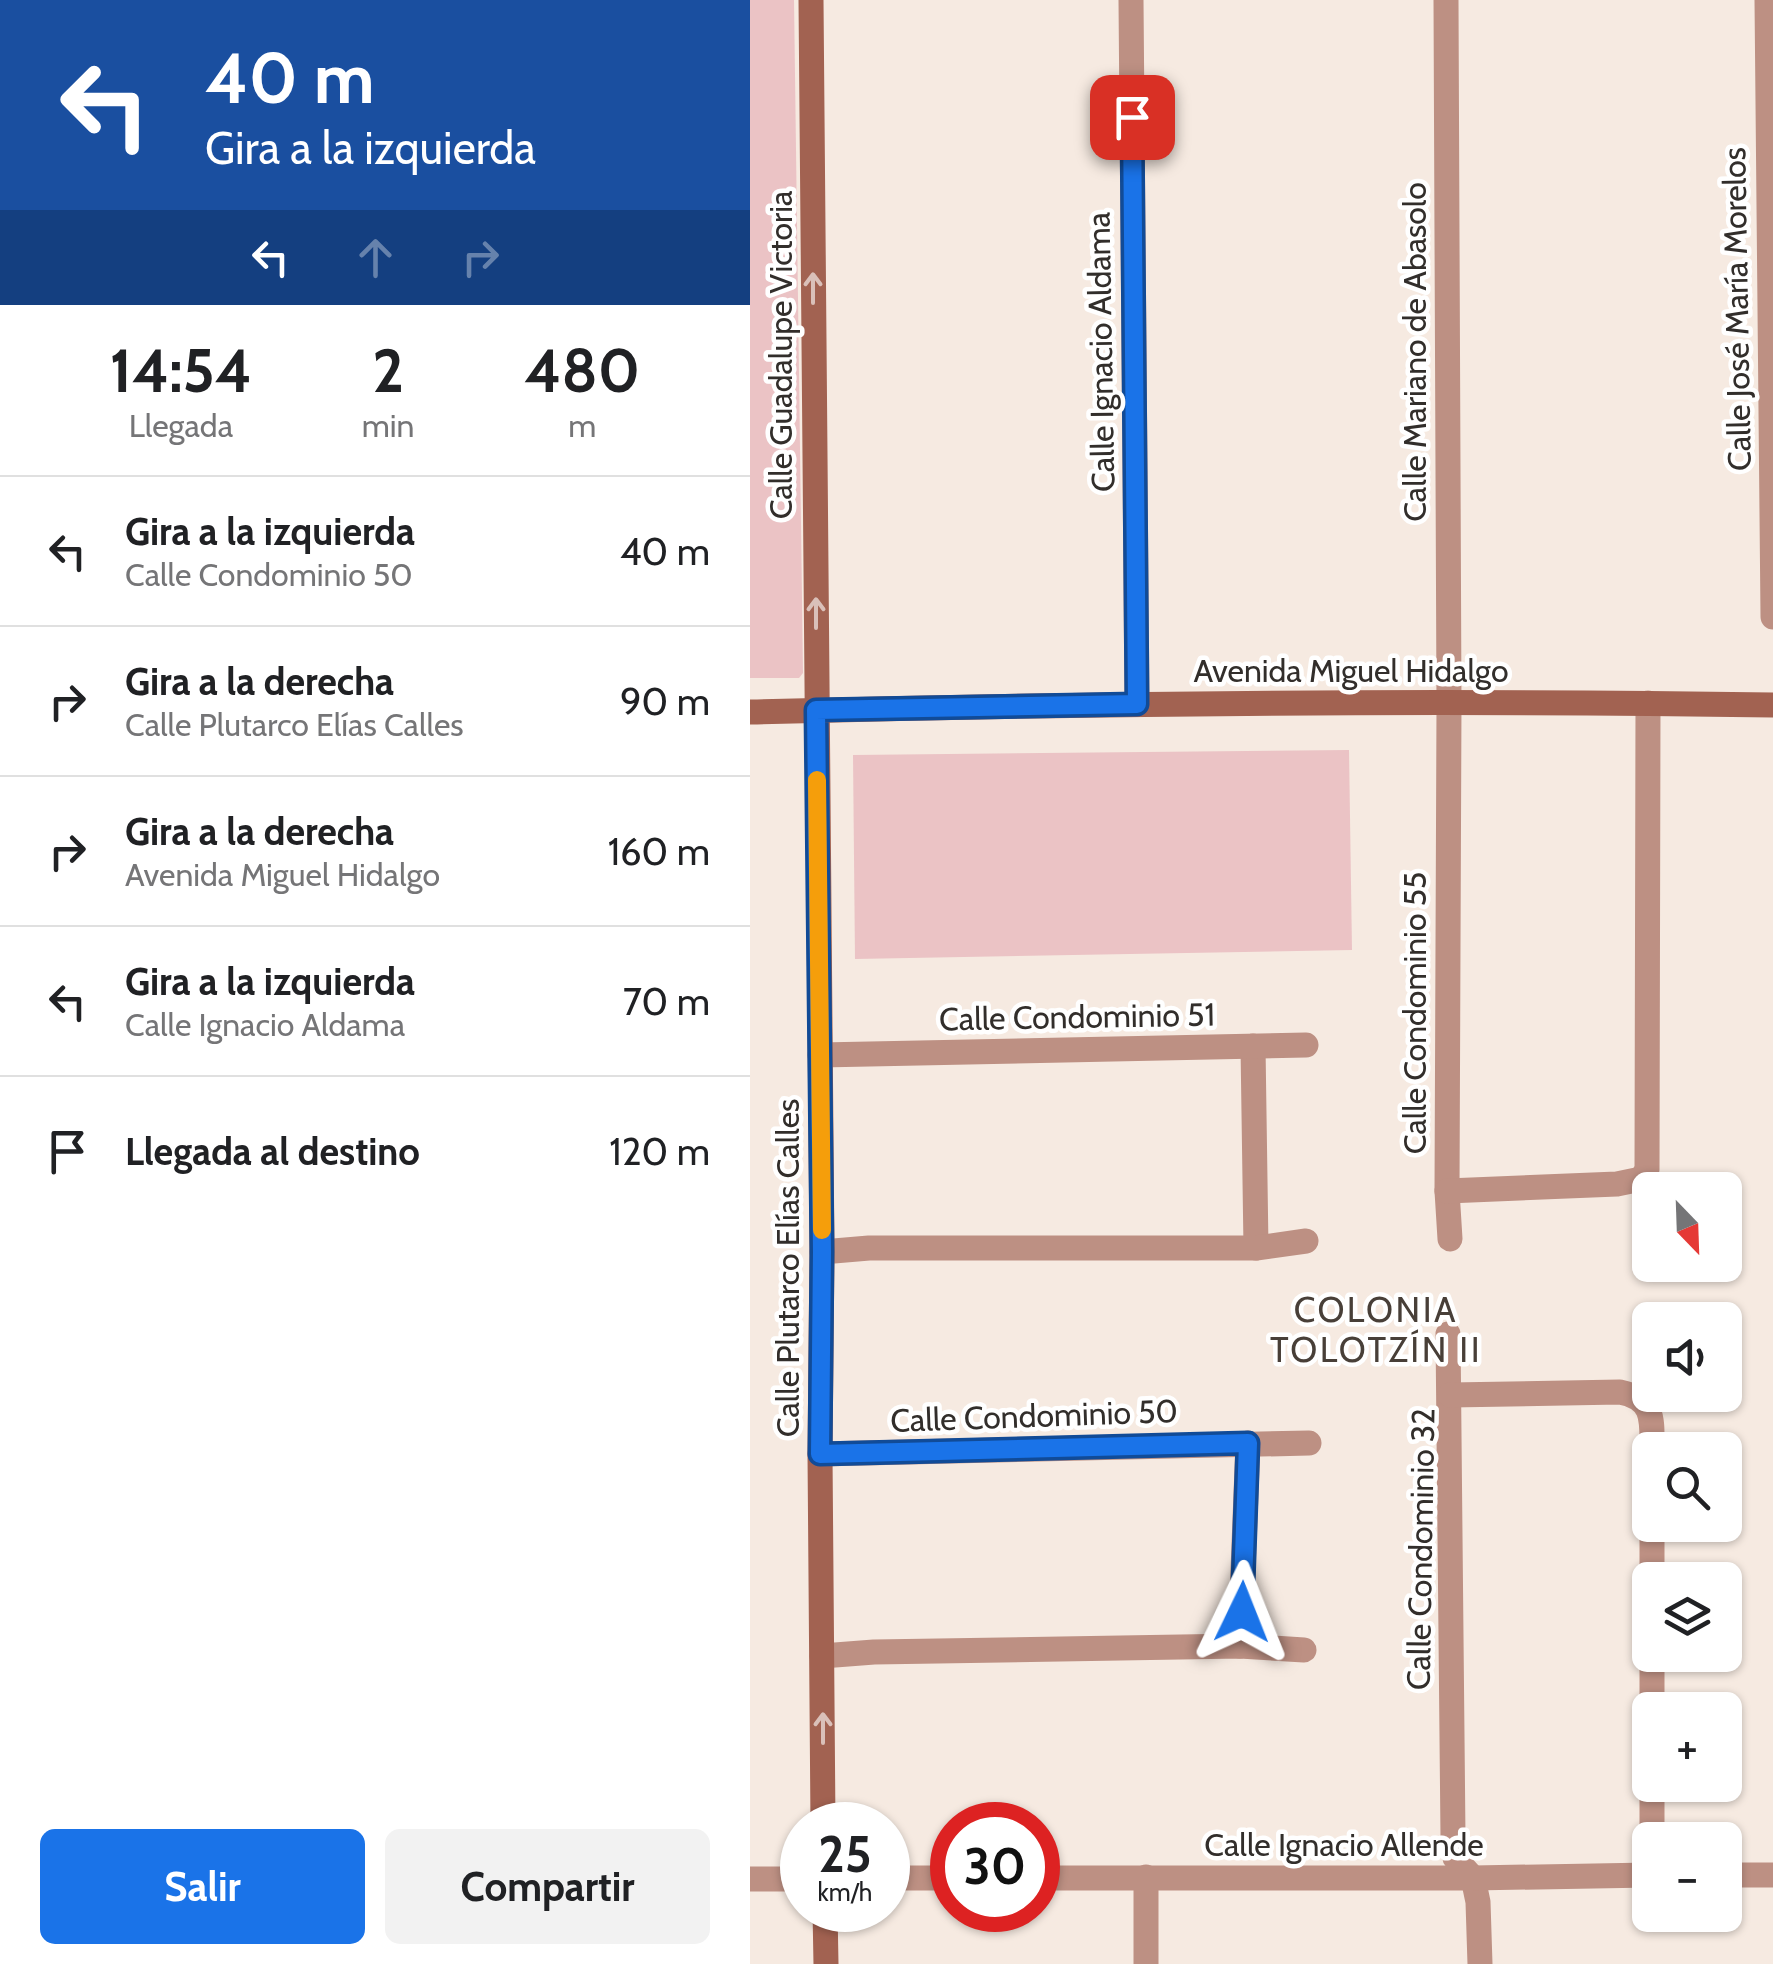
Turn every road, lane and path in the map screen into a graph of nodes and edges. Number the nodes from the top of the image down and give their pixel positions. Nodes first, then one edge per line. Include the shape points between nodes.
1 (811, 0) edge
2 (1131, 0) edge
3 (1446, 0) edge
4 (1767, 0) edge
5 (1773, 617) edge
6 (1648, 703) junction
7 (1137, 704) junction
8 (1448, 704) junction
9 (1773, 706) edge
10 (816, 710) junction
11 (750, 712) edge
12 (1252, 1046) junction
13 (1306, 1046) dead end
14 (820, 1055) junction
15 (1447, 1190) junction
16 (1450, 1239) dead end
17 (1306, 1241) dead end
18 (1256, 1248) junction
19 (822, 1252) junction
20 (1448, 1334) dead end
21 (1450, 1395) junction
22 (1652, 1432) edge
23 (1248, 1443) junction
24 (1310, 1443) dead end
25 (820, 1454) junction
26 (1240, 1646) junction
27 (1304, 1650) dead end
28 (822, 1656) junction
29 (824, 1802) edge
30 (1632, 1875) edge
31 (1742, 1875) edge
32 (1773, 1875) edge
33 (1146, 1877) junction
34 (1060, 1878) edge
35 (1473, 1878) junction
36 (780, 1879) edge
37 (750, 1880) edge
38 (825, 1932) edge
39 (826, 1964) edge
40 (1146, 1964) edge
41 (1480, 1964) edge

10 -> 1 main road, Calle Guadalupe Victoria
2 - 7 street, Calle Ignacio Aldama
3 - 8 street, Calle Mariano de Abasolo
4 - 5 street, Calle José María Morelos
6 - 8 main road, Avenida Miguel Hidalgo
6 - 9 main road, Avenida Miguel Hidalgo
6 - 15 street, Calle Condominio 55 via 1646,1170 1629,1183
7 - 8 main road, Avenida Miguel Hidalgo
7 - 10 main road, Avenida Miguel Hidalgo
8 - 15 street, Calle Condominio 55
10 - 11 main road, Avenida Miguel Hidalgo
10 - 14 main road, Calle Plutarco Elías Calles
12 - 13 street
12 - 14 street, Calle Condominio 51
12 - 18 street, Calle Condominio 51
14 - 19 main road, Calle Plutarco Elías Calles
15 - 16 street
17 - 18 street
18 - 19 street
19 - 25 main road, Calle Plutarco Elías Calles
20 - 21 street
21 - 22 street, Calle Condominio 32 via 1632,1394 1649,1411
21 - 35 street, Calle Condominio 32 via 1453,1837 1455,1858
23 - 24 street, Calle Condominio 50
23 - 25 street, Calle Condominio 50
23 - 26 street
25 - 28 main road, Calle Plutarco Elías Calles
26 - 27 street
26 - 28 street
29 -> 28 main road, Calle Plutarco Elías Calles
30 - 35 street, Calle Ignacio Allende
31 - 32 street
33 - 34 street, Calle Ignacio Allende
33 - 35 street, Calle Ignacio Allende
33 - 40 street
35 - 41 street, Calle Condominio 32
36 - 37 street
38 - 39 main road

